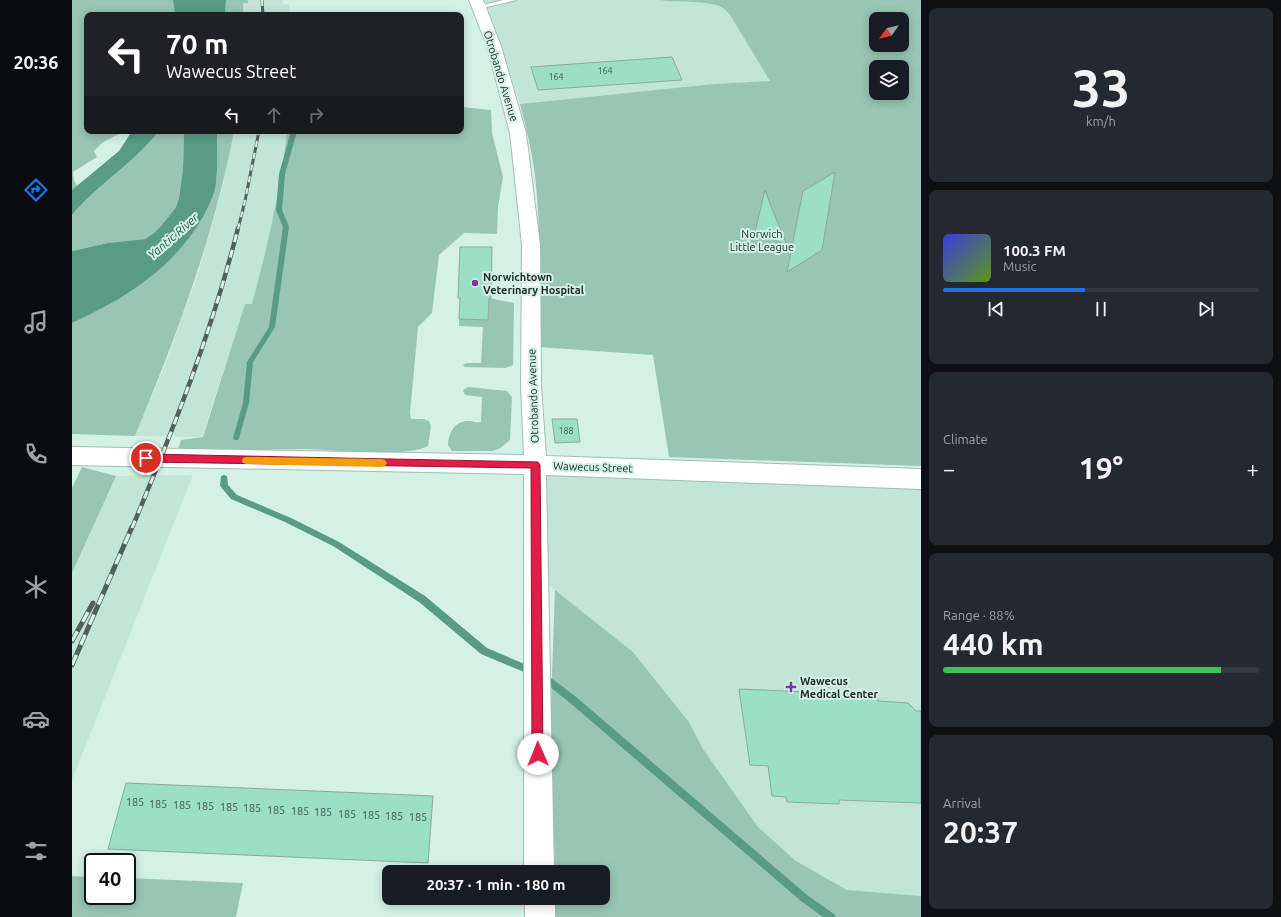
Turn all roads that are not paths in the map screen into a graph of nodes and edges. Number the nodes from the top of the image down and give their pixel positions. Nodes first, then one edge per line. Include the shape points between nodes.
1 (513, 0) edge
2 (478, 3) edge
3 (72, 456) edge
4 (535, 465) junction
5 (921, 479) edge
6 (539, 865) edge
7 (540, 905) edge
8 (540, 917) edge

1 - 2 lane
2 - 4 street, Otrobando Avenue via 494,46 518,133 531,245 531,386
3 - 4 street, Wawecus Street
4 - 5 street, Wawecus Street
4 - 6 street, Otrobando Avenue
7 - 8 street

